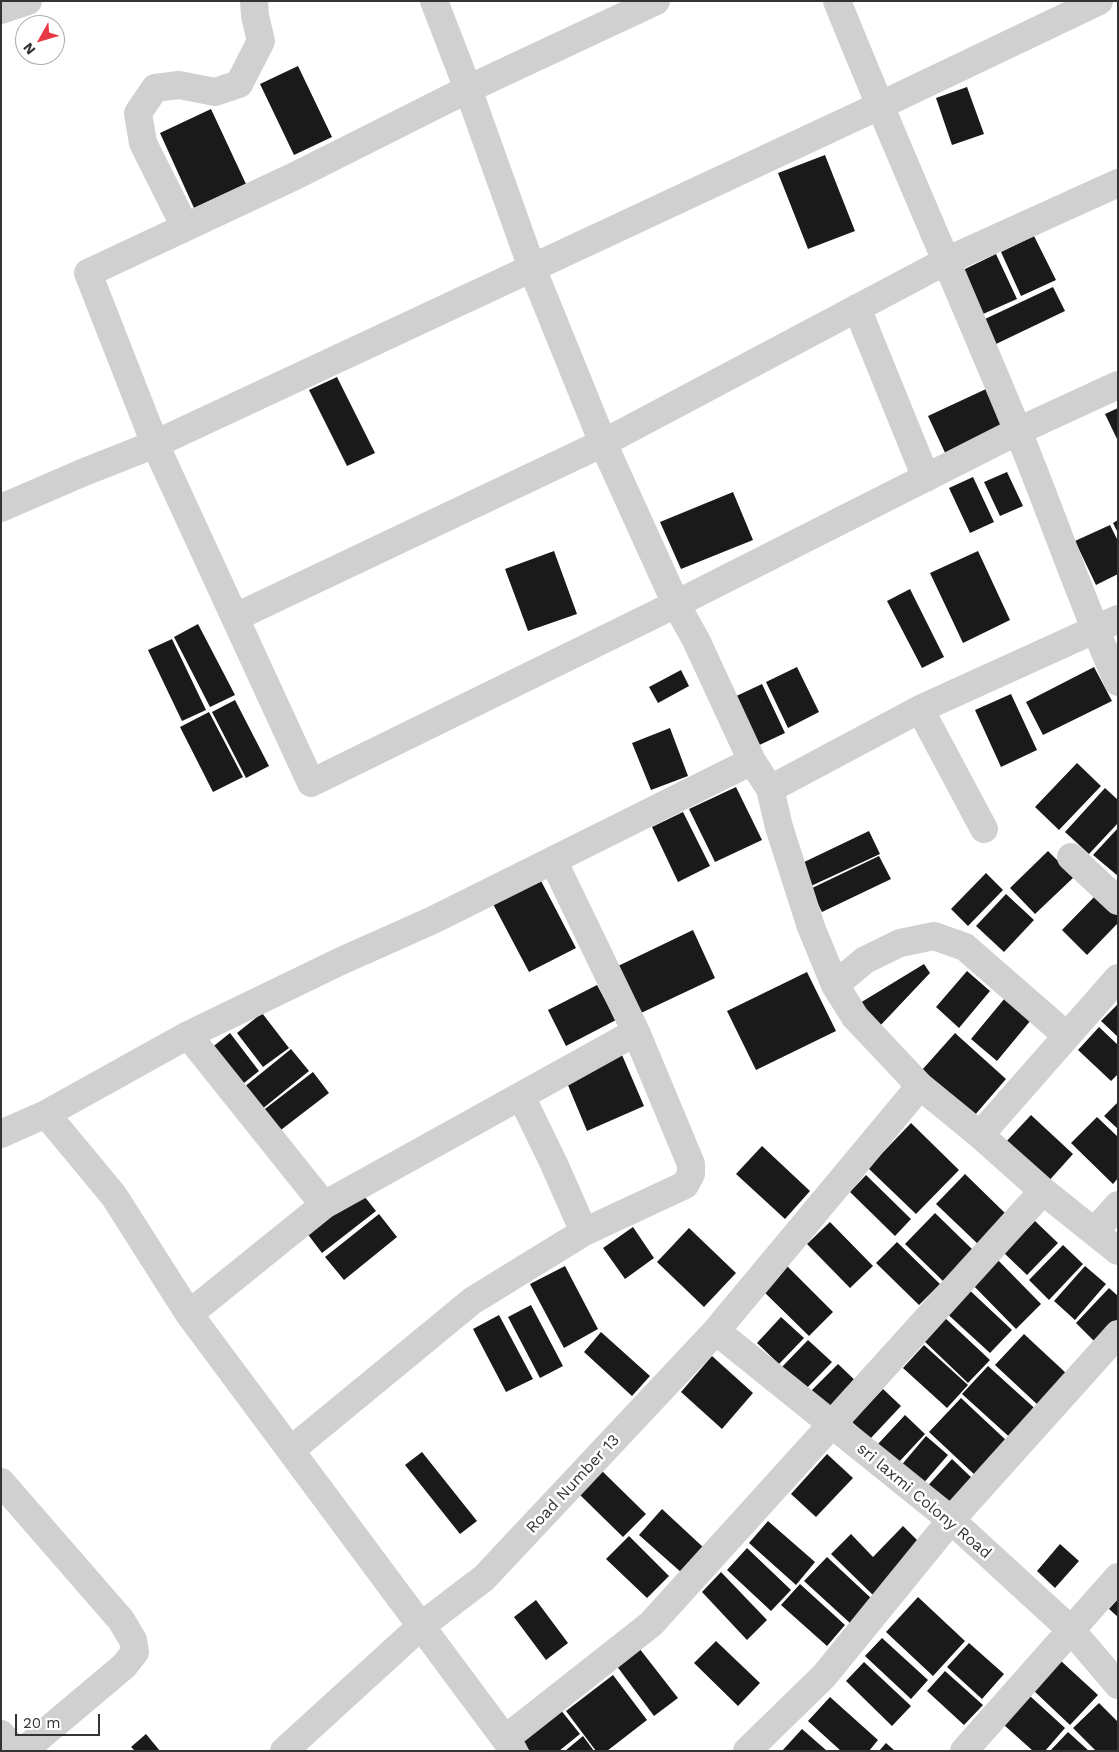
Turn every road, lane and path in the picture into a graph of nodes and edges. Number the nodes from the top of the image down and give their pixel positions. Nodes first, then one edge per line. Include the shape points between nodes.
1 (28, 1) edge
2 (254, 1) edge
3 (434, 1) edge
4 (656, 1) edge
5 (837, 1) edge
6 (1099, 1) edge
7 (1, 10) edge
8 (468, 89) junction
9 (879, 106) junction
10 (1118, 184) edge
11 (185, 227) junction
12 (946, 261) junction
13 (532, 268) junction
14 (858, 308) junction
15 (1118, 385) edge
16 (1018, 431) junction
17 (602, 443) junction
18 (155, 444) junction
19 (926, 478) junction
20 (1, 508) edge
21 (676, 604) junction
22 (236, 617) junction
23 (1106, 625) edge
24 (1118, 682) edge
25 (920, 709) junction
26 (752, 761) junction
27 (770, 789) junction
28 (984, 829) dead end
29 (1071, 857) dead end
30 (553, 860) junction
31 (1118, 902) edge
32 (1118, 978) edge
33 (835, 985) junction
34 (636, 1032) junction
35 (188, 1035) junction
36 (1067, 1036) junction
37 (920, 1086) junction
38 (521, 1096) junction
39 (46, 1114) junction
40 (1, 1134) edge
41 (980, 1136) junction
42 (1043, 1191) junction
43 (324, 1205) junction
44 (1118, 1205) edge
45 (584, 1232) junction
46 (1094, 1232) junction
47 (1118, 1251) edge
48 (190, 1314) junction
49 (716, 1332) junction
50 (1118, 1334) edge
51 (831, 1424) junction
52 (291, 1450) junction
53 (1, 1482) edge
54 (951, 1520) junction
55 (1118, 1577) edge
56 (421, 1626) junction
57 (1071, 1630) junction
58 (1118, 1685) edge
59 (1, 1734) edge
60 (510, 1745) edge
61 (751, 1749) edge
62 (15, 1751) edge
63 (22, 1751) edge
64 (284, 1751) edge
65 (964, 1751) edge

1 - 7 street
2 - 11 street via 261,41 239,84 215,92 179,85 155,88 138,113 144,142
3 - 8 street
4 - 8 street
5 - 9 street
6 - 9 street
8 - 11 street
8 - 13 street
9 - 12 street
9 - 13 street
10 - 12 street
11 - 18 street via 88,273
12 - 14 street
12 - 16 street
13 - 17 street
13 - 18 street
14 - 17 street
14 - 19 street
15 - 16 street
16 - 19 street
16 - 23 street
17 - 21 street
17 - 22 street
18 - 20 street
18 - 22 street
19 - 21 street
21 - 22 street via 311,783
21 - 26 street
23 - 24 street
23 - 25 street
25 - 27 street
25 - 28 street
26 - 27 street
26 - 30 street
27 - 33 street via 811,927
29 - 31 street
30 - 34 street
30 - 35 street
32 - 36 street
33 - 36 street via 865,960 900,943 934,936 965,947
33 - 37 street via 855,1016
34 - 38 street
34 - 45 street via 691,1164 691,1174 685,1185 675,1191
35 - 39 street
35 - 43 street
36 - 41 street
37 - 41 street
37 - 49 street, Road Number 13
38 - 43 street
38 - 45 street
39 - 40 street
39 - 48 street via 114,1196
41 - 42 street
42 - 46 street
42 - 51 street
43 - 48 street
44 - 46 street
45 - 52 street via 472,1301
46 - 47 street
48 - 52 street
49 - 51 street, sri laxmi Colony Road
49 - 56 street, Road Number 13 via 484,1578
50 - 54 street
51 - 54 street, sri laxmi Colony Road
51 - 60 street via 651,1624
52 - 56 street
53 - 63 street via 120,1620 133,1640 135,1652 124,1666
54 - 57 street, sri laxmi Colony Road
54 - 61 street via 824,1676
55 - 57 street
56 - 60 street
56 - 64 street, Road Number 13
57 - 58 street, sri laxmi Colony Road
57 - 65 street
59 - 62 street

